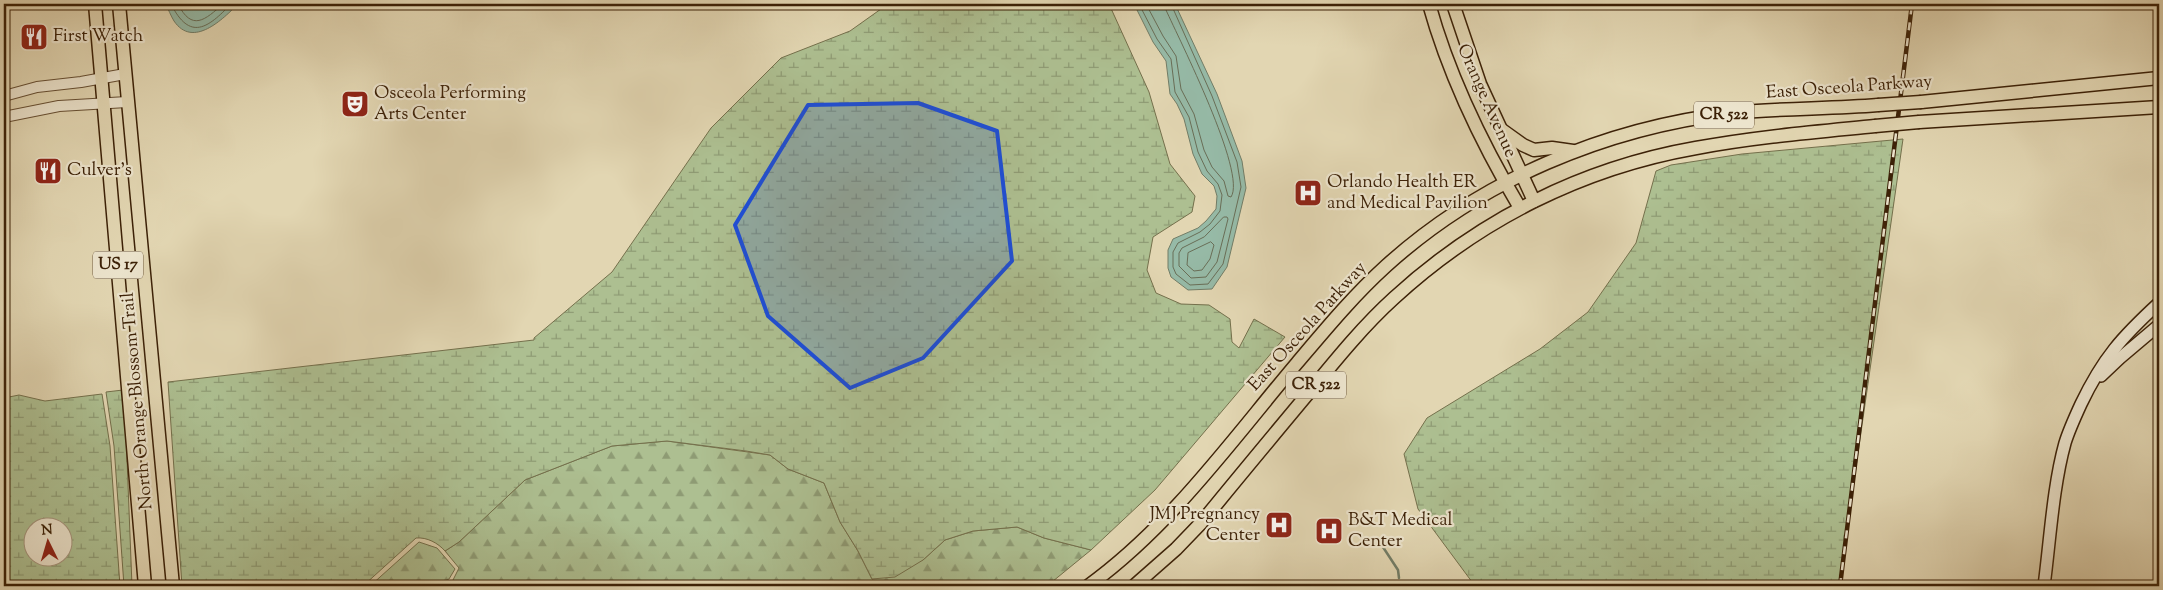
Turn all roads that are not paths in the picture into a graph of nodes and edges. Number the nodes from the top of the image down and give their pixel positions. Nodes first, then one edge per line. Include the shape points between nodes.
1 (95, 4) edge
2 (119, 4) edge
3 (1429, 4) edge
4 (1453, 4) edge
5 (125, 74) junction
6 (102, 78) junction
7 (2159, 78) edge
8 (4, 96) edge
9 (128, 102) junction
10 (104, 103) junction
11 (2159, 107) edge
12 (4, 116) edge
13 (1502, 130) junction
14 (1576, 152) junction
15 (1522, 174) junction
16 (1505, 183) junction
17 (1534, 201) junction
18 (1520, 208) junction
19 (2159, 302) edge
20 (2159, 325) edge
21 (2087, 393) junction
22 (145, 586) edge
23 (173, 586) edge
24 (1088, 586) edge
25 (1134, 586) edge
26 (2044, 586) edge

1 - 6 main road, North Orange Blossom Trail / US 17
2 - 5 main road, North Orange Blossom Trail / US 17
3 - 16 main road, Orange Avenue via 1464,100
4 - 13 main road, Orange Avenue via 1468,54
5 - 6 street
5 - 9 main road, North Orange Blossom Trail / US 17
6 - 8 street via 37,87
6 - 10 main road, North Orange Blossom Trail / US 17
7 - 14 main road, East Osceola Parkway / CR 522, bridge via 1878,106 1714,116 1638,131
9 - 10 street
9 - 23 main road, North Orange Blossom Trail / US 17
10 - 12 street via 59,106
10 - 22 main road, North Orange Blossom Trail / US 17
11 - 17 main road, CR 522, bridge via 1919,122 1776,135 1687,150 1616,168
13 - 14 main road via 1534,150 1552,148
13 - 15 main road, Orange Avenue
14 - 15 main road, East Osceola Parkway / CR 522
15 - 16 main road, East Osceola Parkway / CR 522
15 - 17 main road, Orange Avenue
16 - 18 main road, Orange Avenue
16 - 24 main road, East Osceola Parkway / CR 522 via 1441,222 1385,267 1338,315 1184,498 1133,550
17 - 18 main road, CR 522
18 - 25 main road, CR 522 via 1449,252 1393,298 1201,522
19 - 21 main road via 2111,351
20 - 21 main road via 2120,358
21 - 26 main road via 2062,455

